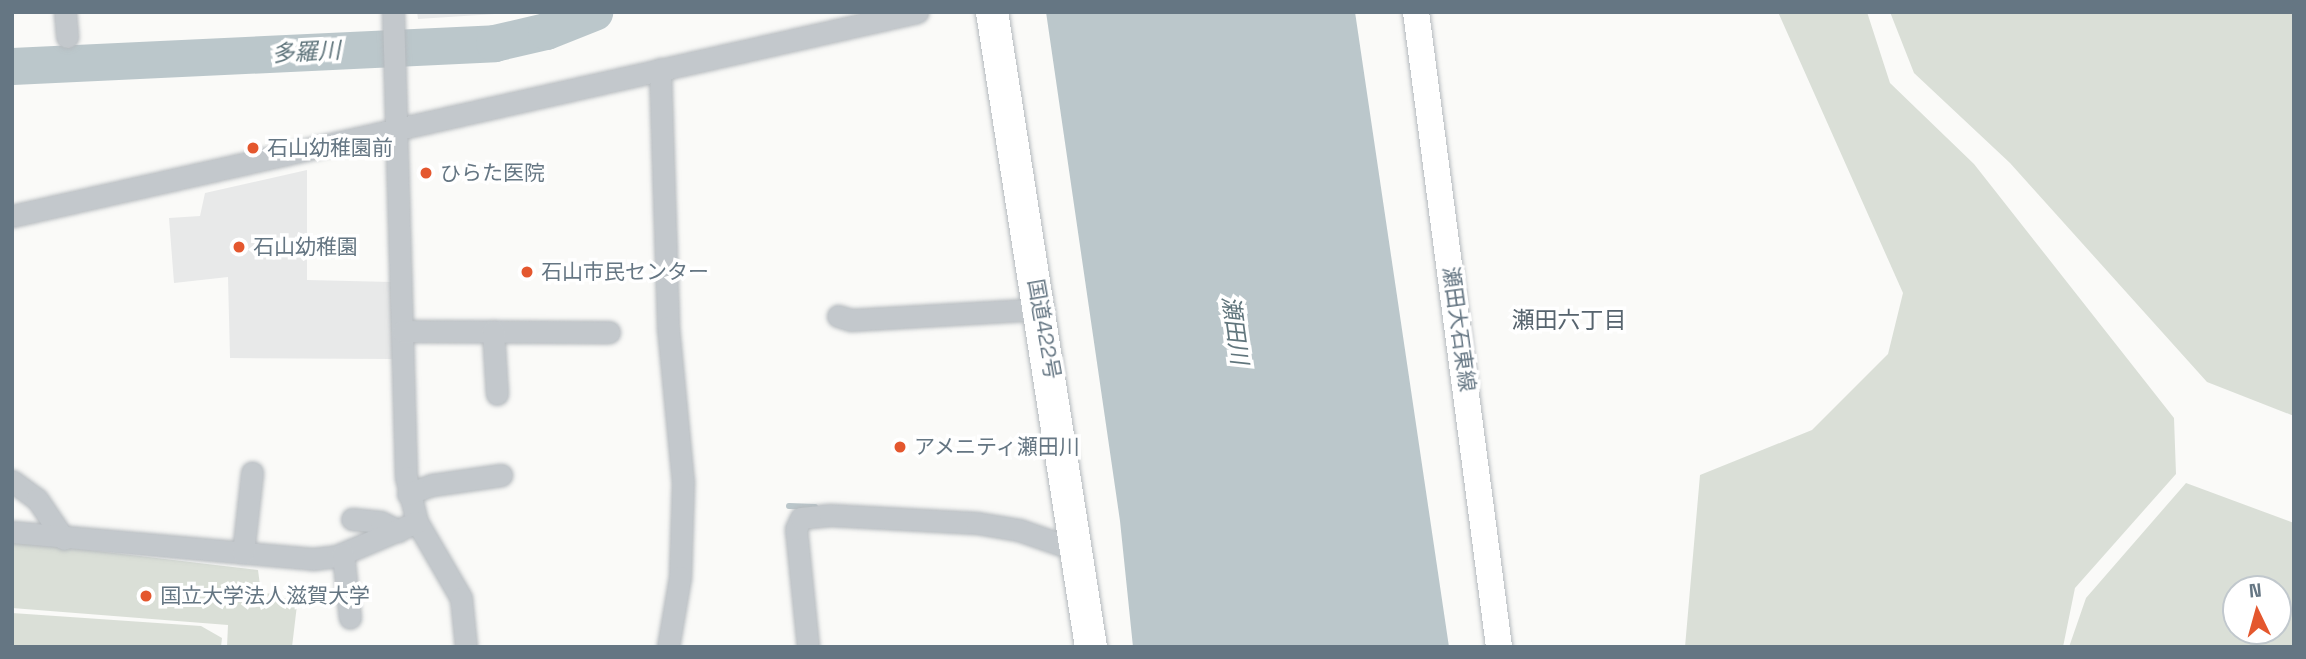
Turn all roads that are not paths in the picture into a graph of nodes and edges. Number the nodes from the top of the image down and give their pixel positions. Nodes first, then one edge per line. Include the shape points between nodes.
1 (65, 12) edge
2 (917, 12) edge
3 (992, 12) edge
4 (1416, 12) edge
5 (393, 19) edge
6 (67, 37) dead end
7 (660, 69) junction
8 (394, 129) junction
9 (12, 216) edge
10 (1040, 309) junction
11 (838, 316) dead end
12 (402, 331) junction
13 (493, 331) junction
14 (609, 332) dead end
15 (497, 394) dead end
16 (252, 473) dead end
17 (501, 475) dead end
18 (12, 481) edge
19 (408, 494) junction
20 (352, 519) dead end
21 (408, 526) junction
22 (12, 532) edge
23 (64, 539) junction
24 (1079, 551) junction
25 (243, 553) junction
26 (343, 554) junction
27 (350, 618) dead end
28 (466, 647) edge
29 (668, 647) edge
30 (808, 647) edge
31 (1091, 647) edge
32 (1499, 647) edge

1 - 6 street
2 - 7 street
3 - 10 highway, 国道422号
4 - 32 main road, 瀬田大石東線
5 - 8 street
7 - 8 street
7 - 29 street via 668,327 683,525
8 - 9 street
8 - 12 street
10 - 11 street via 851,320
10 - 24 highway, 国道422号
12 - 13 street
12 - 19 street
13 - 14 street
13 - 15 street
16 - 25 street
17 - 19 street via 432,485
18 - 23 street via 37,499
19 - 21 street
20 - 21 street
21 - 26 street
21 - 28 street via 461,598
22 - 23 street
23 - 25 street
24 - 30 street via 1019,530 977,523 830,515 801,518 796,529
24 - 31 highway, 国道422号
25 - 26 street via 313,559
26 - 27 street

